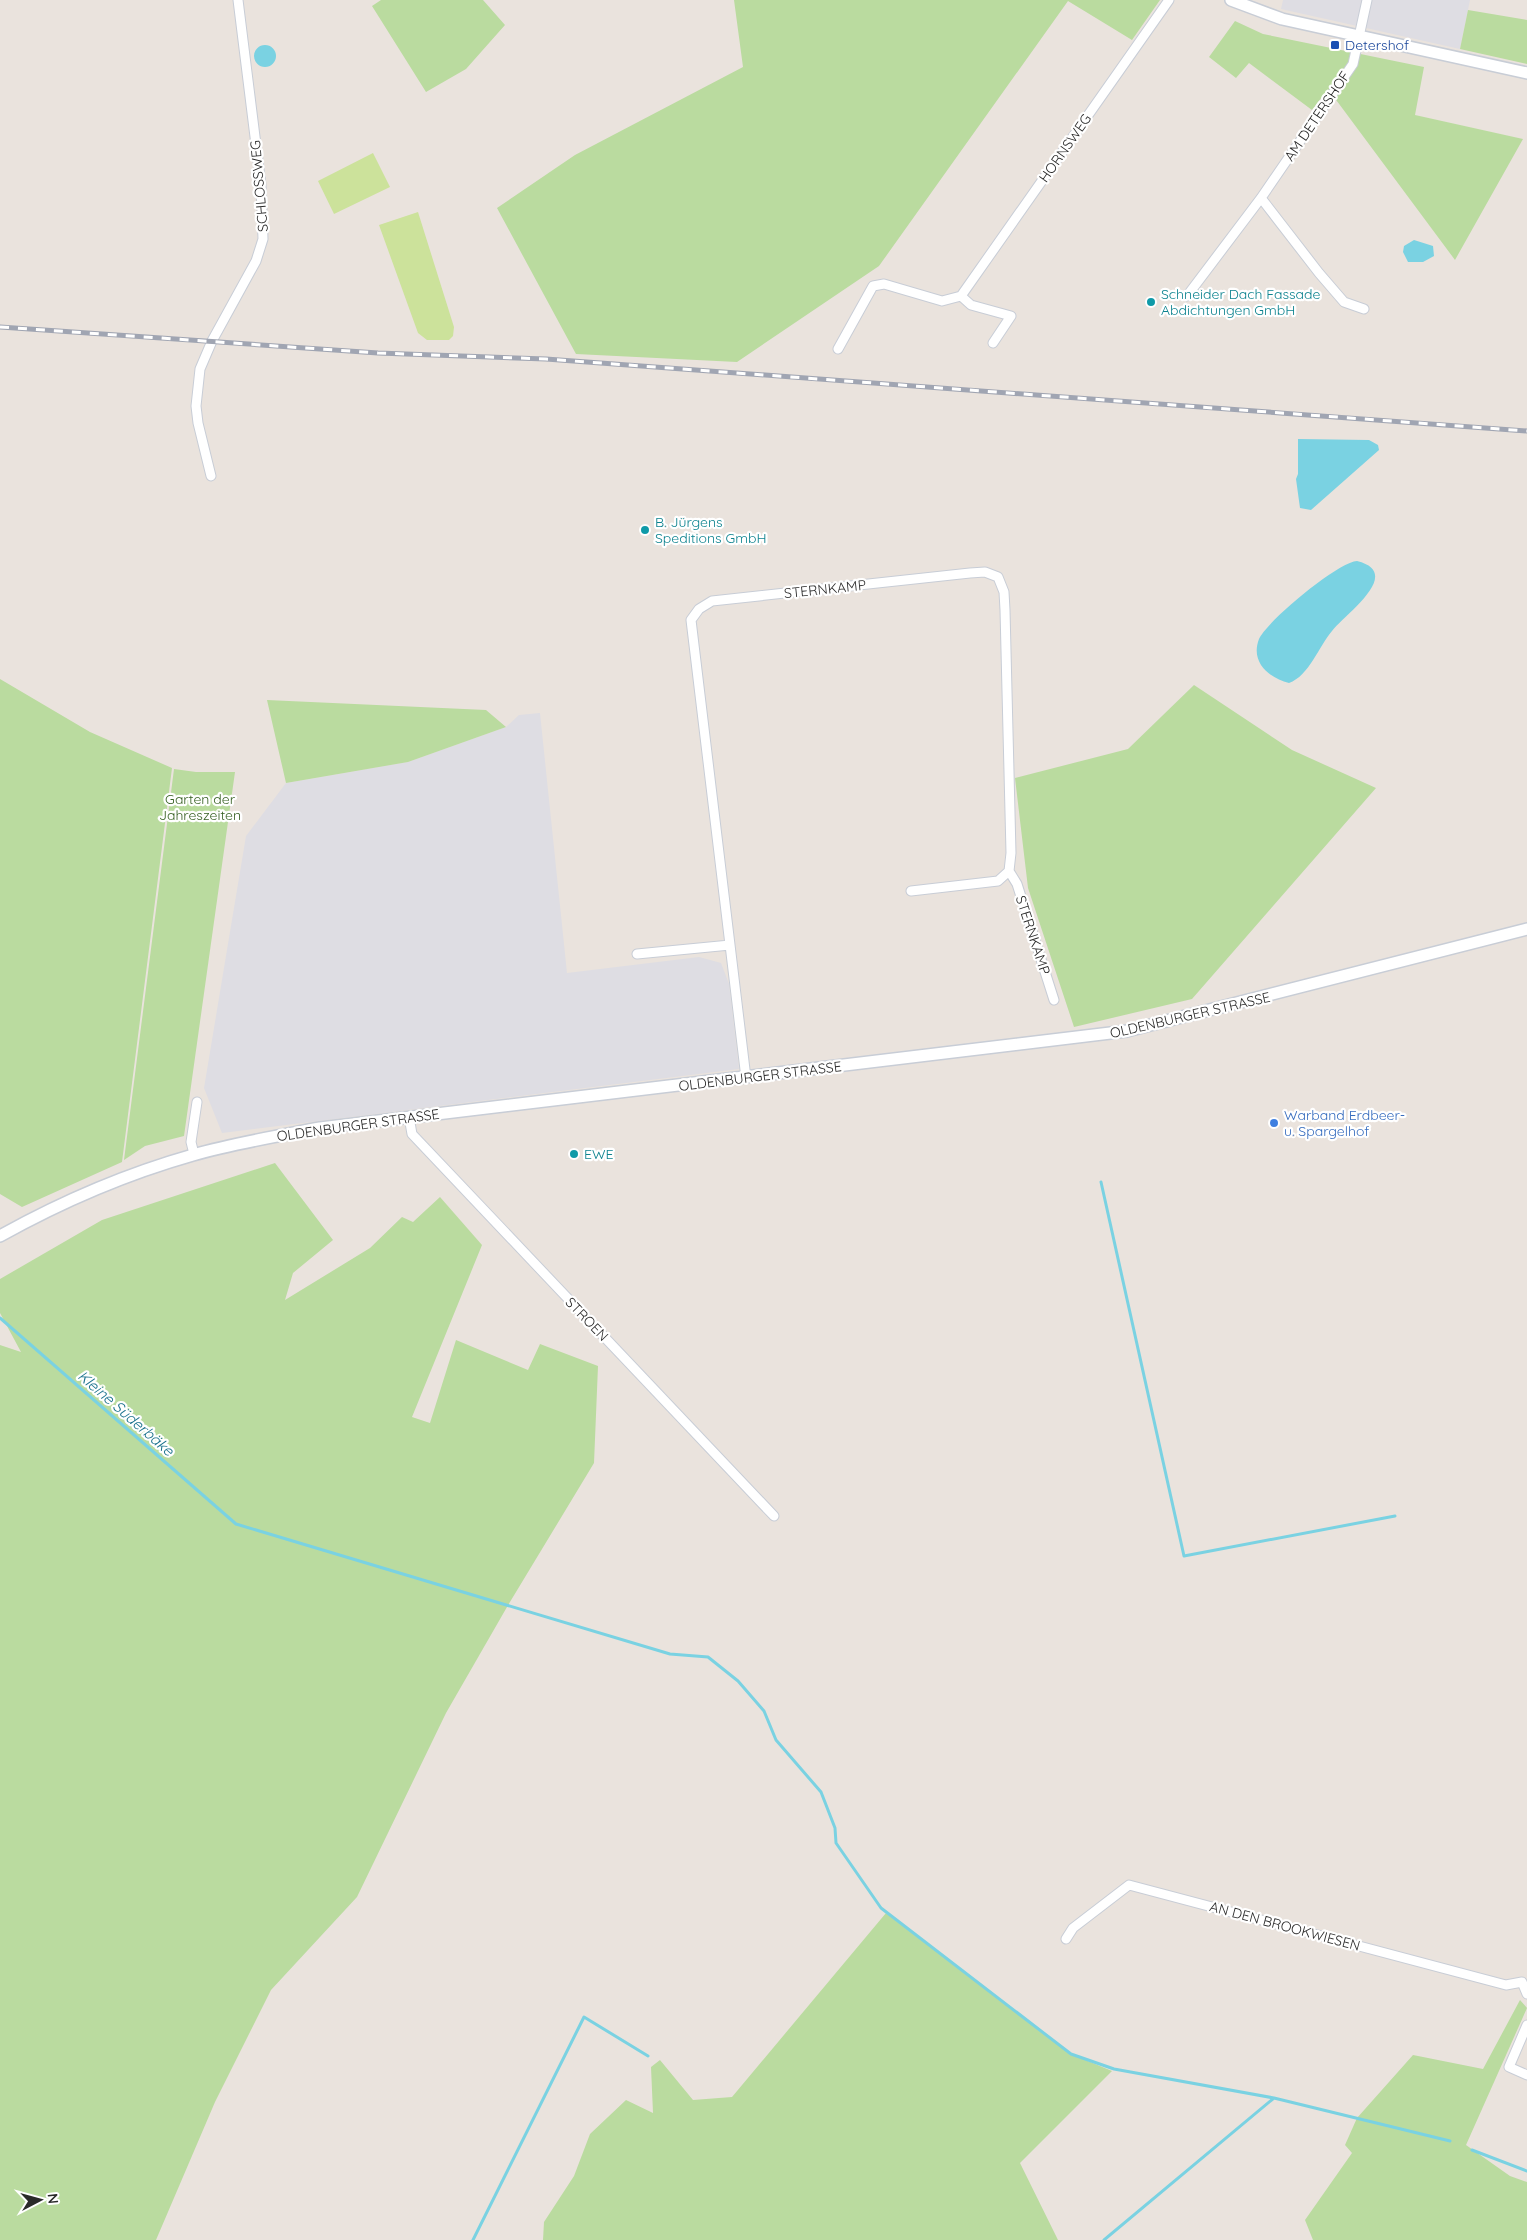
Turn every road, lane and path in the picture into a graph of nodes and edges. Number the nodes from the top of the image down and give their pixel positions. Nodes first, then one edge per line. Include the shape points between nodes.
1 (238, 0) edge
2 (1169, 0) edge
3 (1230, 0) edge
4 (1367, 0) edge
5 (1359, 36) junction
6 (1527, 73) edge
7 (1261, 198) junction
8 (961, 296) junction
9 (1187, 296) dead end
10 (1364, 310) dead end
11 (994, 343) dead end
12 (838, 349) dead end
13 (211, 476) dead end
14 (1009, 872) junction
15 (911, 891) dead end
16 (1527, 929) edge
17 (730, 945) junction
18 (637, 954) dead end
19 (1054, 1000) dead end
20 (746, 1078) junction
21 (197, 1102) dead end
22 (409, 1117) junction
23 (194, 1154) junction
24 (0, 1236) edge
25 (774, 1516) dead end
26 (1066, 1939) dead end
27 (1525, 1979) edge
28 (1527, 1994) edge
29 (1527, 2025) edge
30 (1527, 2074) edge

1 - 13 street, SCHLOSSWEG via 261,185 263,239 256,261 200,369 196,406
2 - 8 street, HORNSWEG
3 - 5 main road via 1282,19
4 - 5 street, AM DETERSHOF
5 - 6 main road
5 - 7 street, AM DETERSHOF via 1353,64
7 - 9 street, AM DETERSHOF
7 - 10 street via 1344,302
8 - 11 street via 971,305 1011,316
8 - 12 street via 942,301 884,284 873,286
14 - 15 street via 998,881
14 - 17 street, STERNKAMP via 1005,610 1004,592 998,577 985,572 970,573 712,602 699,609 691,620
14 - 19 street, STERNKAMP via 1017,884
16 - 20 main road, OLDENBURGER STRASSE via 1127,1032
17 - 18 street
17 - 20 street, STERNKAMP
20 - 22 main road, OLDENBURGER STRASSE
21 - 23 street via 191,1142
22 - 23 main road, OLDENBURGER STRASSE via 320,1128
22 - 25 street, STROEN via 412,1134
23 - 24 main road, OLDENBURGER STRASSE via 90,1192
26 - 27 street, AN DEN BROOKWIESEN via 1073,1928 1130,1885 1506,1985
27 - 28 street
29 - 30 street via 1509,2067

